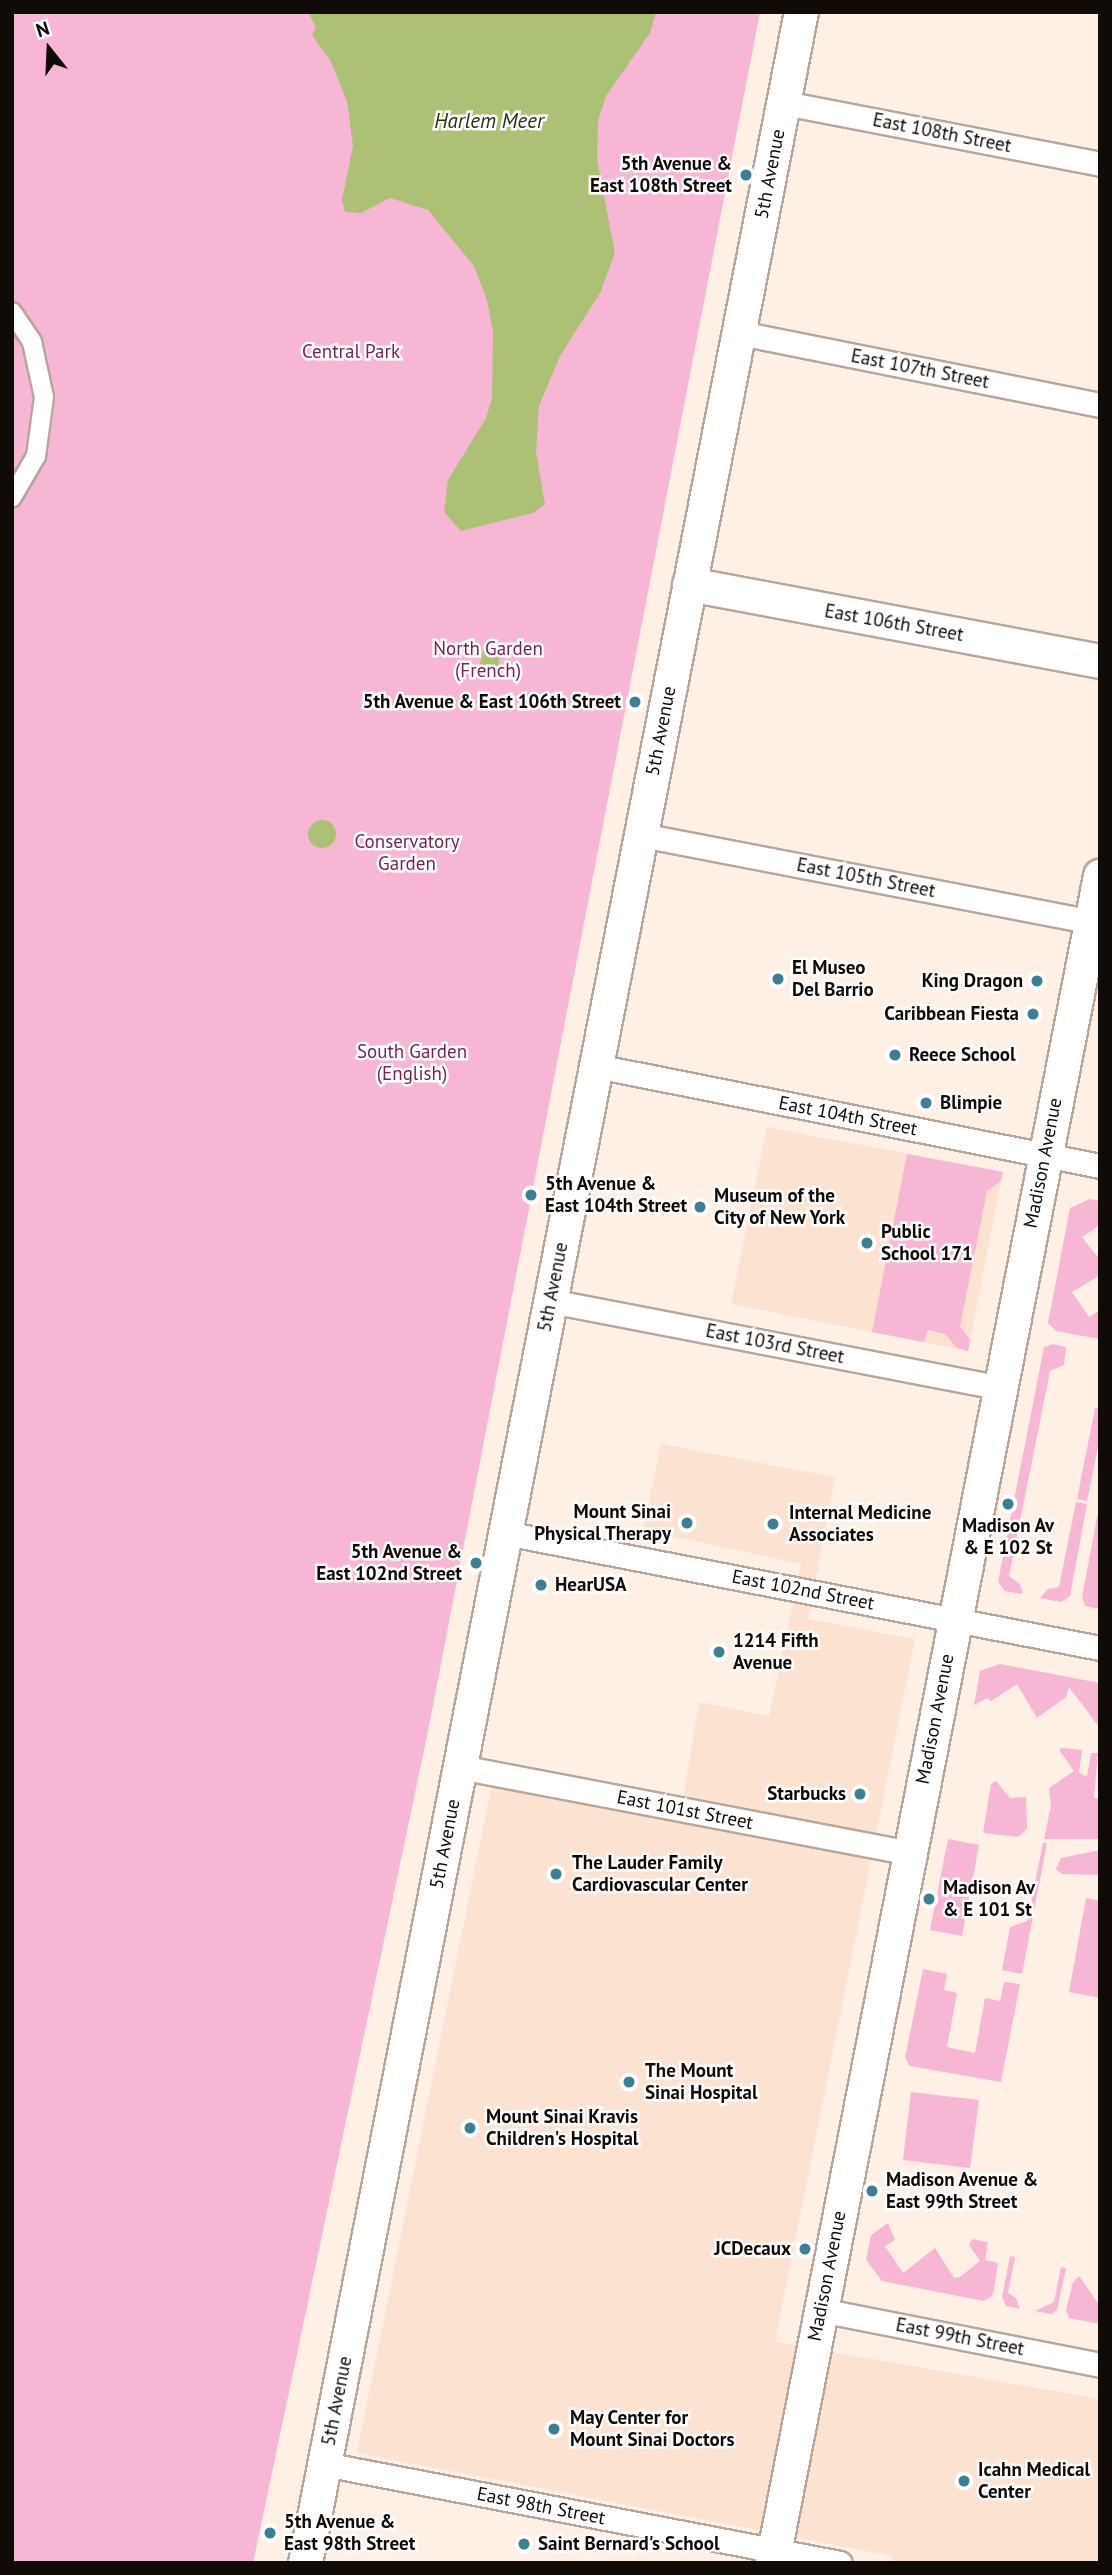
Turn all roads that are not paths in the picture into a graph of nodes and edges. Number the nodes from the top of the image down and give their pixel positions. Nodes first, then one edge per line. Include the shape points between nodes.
1 (801, 12) edge
2 (784, 103) junction
3 (1100, 164) edge
4 (12, 312) edge
5 (740, 333) junction
6 (1100, 405) edge
7 (12, 497) edge
8 (689, 584) junction
9 (1100, 661) edge
10 (641, 835) junction
11 (1100, 876) edge
12 (1091, 922) junction
13 (596, 1066) junction
14 (1044, 1154) junction
15 (1100, 1166) edge
16 (550, 1301) junction
17 (1000, 1388) junction
18 (505, 1533) junction
19 (955, 1620) junction
20 (1100, 1648) edge
21 (460, 1768) junction
22 (910, 1853) junction
23 (820, 2310) junction
24 (1100, 2365) edge
25 (324, 2464) junction
26 (774, 2557) edge
27 (305, 2563) edge
28 (840, 2563) edge

1 - 2 main road, 5th Avenue
2 - 3 street, East 108th Street
2 - 5 main road, 5th Avenue
4 - 7 street via 32,342 44,397 36,456
5 - 6 street, East 107th Street
5 - 8 main road, 5th Avenue
8 - 9 main road, East 106th Street
8 - 10 main road, 5th Avenue
10 - 12 street, East 105th Street
10 - 13 main road, 5th Avenue
11 - 12 main road, Madison Avenue
12 - 14 main road, Madison Avenue
13 - 14 street, East 104th Street
13 - 16 main road, 5th Avenue
14 - 15 street, East 104th Street
14 - 17 main road, Madison Avenue
16 - 17 street, East 103rd Street
16 - 18 main road, 5th Avenue
17 - 19 main road, Madison Avenue
18 - 19 street, East 102nd Street
18 - 21 main road, 5th Avenue
19 - 20 street, East 102nd Street
19 - 22 main road, Madison Avenue
21 - 22 street, East 101st Street
21 - 25 main road, 5th Avenue
22 - 23 main road, Madison Avenue
23 - 24 street, East 99th Street
23 - 26 main road, Madison Avenue
25 - 26 street, East 98th Street
25 - 27 main road, 5th Avenue
26 - 28 street, East 98th Street

